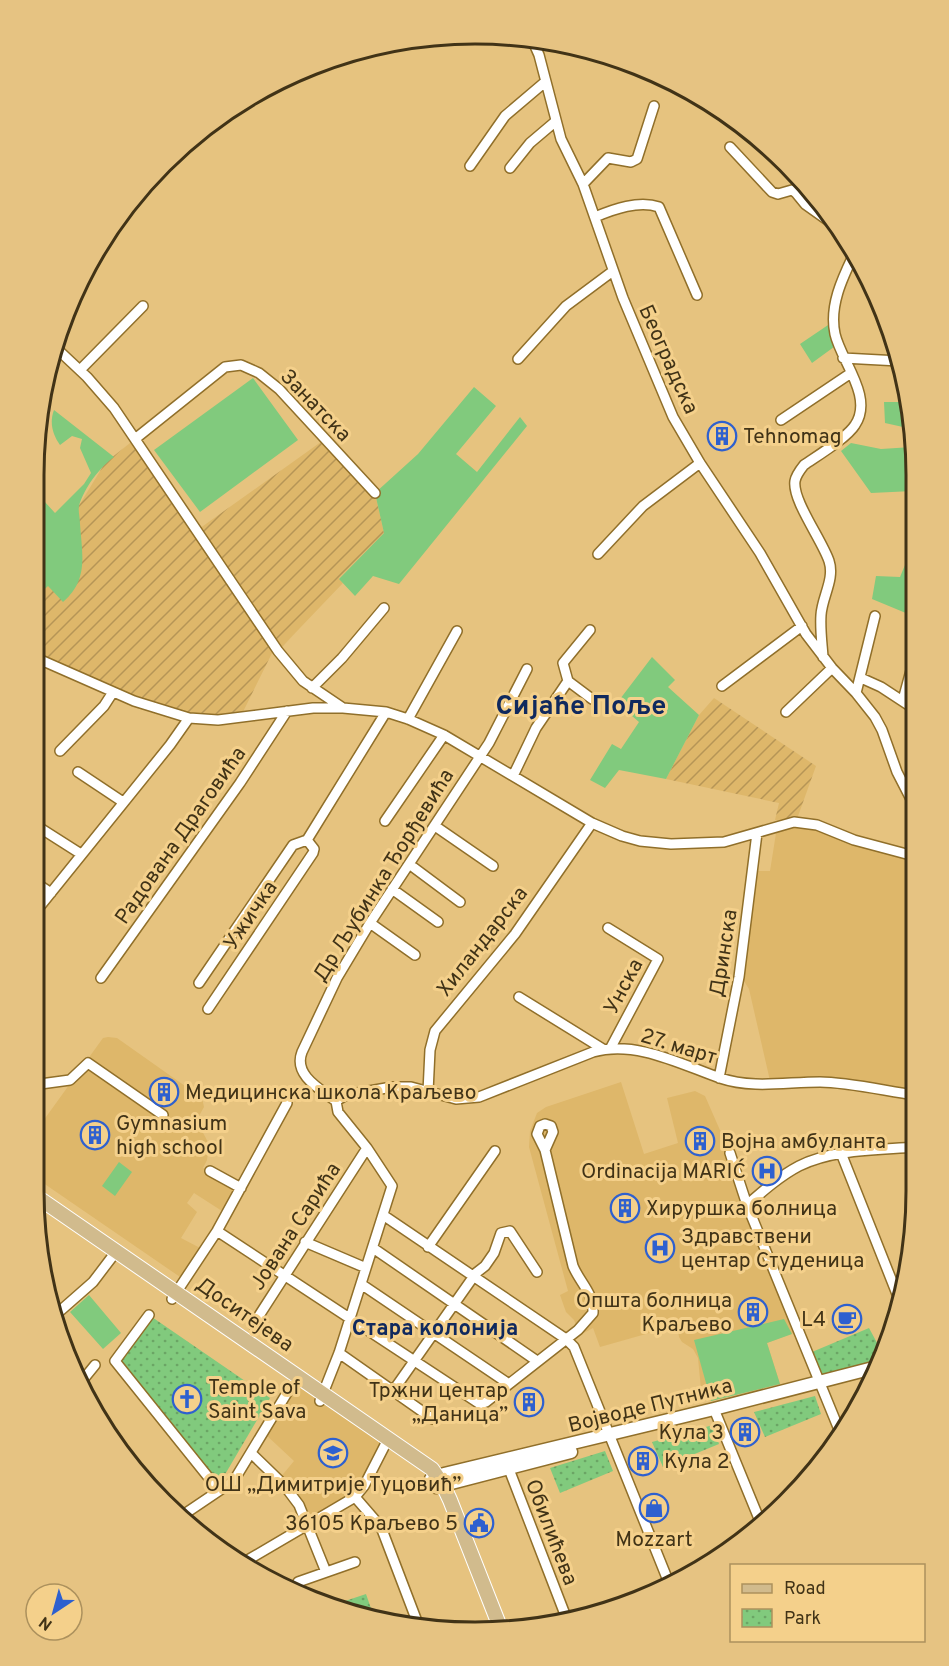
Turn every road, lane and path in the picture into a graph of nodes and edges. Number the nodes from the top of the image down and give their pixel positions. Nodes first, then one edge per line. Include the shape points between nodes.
1 (536, 48) edge
2 (545, 82) junction
3 (654, 106) dead end
4 (556, 121) junction
5 (730, 147) dead end
6 (470, 166) dead end
7 (510, 168) dead end
8 (584, 184) junction
9 (816, 212) edge
10 (595, 217) junction
11 (850, 263) edge
12 (613, 272) junction
13 (697, 295) dead end
14 (143, 306) dead end
15 (61, 353) edge
16 (843, 358) junction
17 (518, 359) dead end
18 (890, 361) edge
19 (80, 370) junction
20 (851, 373) junction
21 (781, 420) dead end
22 (135, 439) junction
23 (700, 463) junction
24 (375, 493) dead end
25 (598, 554) dead end
26 (384, 608) dead end
27 (875, 616) dead end
28 (802, 626) junction
29 (590, 630) dead end
30 (457, 631) dead end
31 (823, 657) junction
32 (44, 662) edge
33 (832, 668) junction
34 (527, 669) dead end
35 (861, 678) junction
36 (568, 681) junction
37 (722, 686) dead end
38 (312, 688) junction
39 (906, 689) edge
40 (113, 692) junction
41 (856, 693) junction
42 (322, 695) junction
43 (592, 699) dead end
44 (903, 700) junction
45 (906, 702) edge
46 (321, 708) junction
47 (343, 708) junction
48 (286, 711) junction
49 (386, 712) junction
50 (786, 712) dead end
51 (189, 718) junction
52 (408, 719) junction
53 (444, 735) junction
54 (60, 751) dead end
55 (480, 757) junction
56 (78, 772) dead end
57 (513, 776) junction
58 (906, 789) edge
59 (123, 802) junction
60 (385, 821) dead end
61 (592, 823) junction
62 (435, 826) junction
63 (44, 829) edge
64 (757, 834) junction
65 (307, 840) junction
66 (81, 854) junction
67 (906, 854) edge
68 (409, 864) junction
69 (493, 866) dead end
70 (44, 888) edge
71 (392, 889) junction
72 (51, 893) junction
73 (44, 902) edge
74 (460, 903) dead end
75 (438, 922) dead end
76 (370, 923) junction
77 (608, 928) dead end
78 (415, 955) dead end
79 (101, 978) dead end
80 (199, 983) dead end
81 (519, 997) dead end
82 (208, 1009) dead end
83 (607, 1049) junction
84 (719, 1078) junction
85 (44, 1084) edge
86 (428, 1092) junction
87 (906, 1094) edge
88 (336, 1101) junction
89 (287, 1103) dead end
90 (164, 1114) dead end
91 (367, 1148) junction
92 (906, 1149) edge
93 (495, 1150) dead end
94 (545, 1150) dead end
95 (730, 1153) dead end
96 (841, 1153) junction
97 (210, 1171) dead end
98 (241, 1188) junction
99 (44, 1202) edge
100 (747, 1205) junction
101 (44, 1210) edge
102 (383, 1215) junction
103 (217, 1231) junction
104 (305, 1242) junction
105 (428, 1247) junction
106 (373, 1248) junction
107 (112, 1257) junction
108 (366, 1268) junction
109 (537, 1272) dead end
110 (284, 1276) junction
111 (474, 1277) junction
112 (361, 1284) junction
113 (894, 1288) edge
114 (174, 1296) junction
115 (454, 1304) junction
116 (60, 1311) dead end
117 (149, 1315) dead end
118 (350, 1319) junction
119 (253, 1325) dead end
120 (433, 1334) junction
121 (566, 1339) junction
122 (339, 1353) junction
123 (263, 1357) junction
124 (537, 1361) junction
125 (413, 1362) junction
126 (95, 1365) dead end
127 (866, 1371) edge
128 (86, 1377) edge
129 (863, 1378) edge
130 (293, 1383) junction
131 (508, 1384) junction
132 (821, 1386) junction
133 (393, 1391) junction
134 (322, 1398) junction
135 (715, 1413) junction
136 (433, 1419) dead end
137 (837, 1425) edge
138 (612, 1438) junction
139 (384, 1445) junction
140 (251, 1453) junction
141 (507, 1464) junction
142 (457, 1476) junction
143 (436, 1479) junction
144 (223, 1488) junction
145 (355, 1497) junction
146 (450, 1500) junction
147 (187, 1513) edge
148 (758, 1517) edge
149 (308, 1525) junction
150 (249, 1559) edge
151 (355, 1562) dead end
152 (326, 1572) junction
153 (667, 1577) edge
154 (298, 1582) dead end
155 (564, 1613) edge
156 (416, 1619) edge
157 (491, 1622) edge
158 (498, 1622) edge

1 - 2 street, Београдска
2 - 4 street, Београдска
2 - 6 street via 505,116
3 - 8 street via 637,159 631,162 608,158
4 - 7 street via 530,143
4 - 8 street, Београдска
5 - 9 street via 772,192 792,190
8 - 10 street, Београдска
10 - 12 street, Београдска
10 - 13 street via 618,208 659,207
11 - 16 street via 834,312 835,333
12 - 17 street via 566,306
12 - 23 street, Београдска via 665,401
14 - 19 street
15 - 19 street
16 - 18 street
16 - 20 street
19 - 22 street
20 - 21 street
20 - 31 street via 860,399 858,421 804,465 795,483 798,499 830,564 821,613
22 - 24 street, Занатска via 225,367 241,365 279,389
22 - 38 street via 265,633 296,674
23 - 25 street via 643,506
23 - 28 street, Београдска via 760,553
26 - 38 street
27 - 35 street
28 - 31 street, Београдска
28 - 37 street
29 - 36 street via 563,663
30 - 52 street
31 - 33 street, Београдска
32 - 40 street
33 - 41 street, Београдска
33 - 50 street
34 - 55 street, Др Љубинка Ђорђевића
35 - 41 street
35 - 44 street
36 - 43 street
36 - 57 street via 536,728
38 - 42 street
39 - 44 street
40 - 51 street
40 - 54 street
41 - 58 street, Београдска via 882,730
42 - 46 street
42 - 47 street
44 - 45 street
46 - 47 street
46 - 48 street
47 - 49 street
48 - 51 street via 218,720
48 - 79 street, Радована Драговића
49 - 52 street
49 - 65 street, Ужичка
51 - 59 street
52 - 53 street
53 - 55 street
53 - 60 street
55 - 57 street
55 - 62 street, Др Љубинка Ђорђевића
56 - 59 street
57 - 61 street
59 - 66 street
61 - 64 street via 640,841 671,844 724,842
61 - 86 street, Хиландарска via 515,934 435,1031
62 - 68 street, Др Љубинка Ђорђевића
62 - 69 street
63 - 66 street
64 - 67 street via 794,822 817,825
64 - 84 street, Дринска via 739,977
65 - 80 street, Ужичка via 293,845
65 - 82 street, Ужичка via 313,853
66 - 72 street
68 - 71 street, Др Љубинка Ђорђевића
68 - 74 street
70 - 72 street
71 - 75 street
71 - 76 street, Др Љубинка Ђорђевића
72 - 73 street
76 - 78 street
76 - 88 street, Др Љубинка Ђорђевића via 328,995 299,1059 300,1070
77 - 83 street, Унска via 658,959
81 - 83 street
83 - 84 street, 27. март via 672,1059
83 - 86 street, 27. март via 479,1097 456,1099
84 - 87 street, 27. март via 745,1085 822,1082
85 - 90 street via 70,1080 88,1063
86 - 88 street, 27. март via 387,1087 346,1095
88 - 91 street via 339,1112
89 - 98 street
91 - 102 street via 393,1186
91 - 104 street, Јована Сарића
92 - 96 street
93 - 105 street
94 - 121 street via 573,1266 578,1279 588,1288 594,1310 588,1321
95 - 100 street
96 - 100 street via 801,1165
96 - 113 street
97 - 98 street
98 - 103 street
99 - 114 main road, Доситејева
100 - 132 street
101 - 107 main road, Доситејева
102 - 105 street
102 - 106 street
103 - 110 street
103 - 114 street
104 - 108 street
104 - 110 street, Јована Сарића
105 - 111 street
106 - 108 street
106 - 115 street
107 - 114 main road, Доситејева
107 - 116 street via 93,1282
108 - 112 street
109 - 111 street via 507,1230 501,1233 494,1252
110 - 118 street
110 - 119 street, Јована Сарића
111 - 115 street
111 - 121 street
112 - 118 street
112 - 120 street
114 - 123 main road, Доситејева
115 - 120 street
115 - 124 street
117 - 144 street via 115,1361 217,1488
118 - 122 street
118 - 125 street
120 - 125 street
120 - 131 street
121 - 124 street
121 - 138 street via 577,1352
122 - 133 street
122 - 134 street
123 - 130 main road, Доситејева
123 - 134 main road, Доситејева
124 - 131 street
125 - 131 street via 480,1404
125 - 133 street
126 - 128 street
127 - 132 main road, Војводе Путника
129 - 132 main road, Војводе Путника
130 - 134 main road, Доситејева
130 - 140 street
132 - 135 main road, Војводе Путника
132 - 137 street
133 - 136 street
134 - 139 main road, Доситејева
134 - 143 main road, Доситејева
135 - 138 main road, Војводе Путника
135 - 148 street
138 - 141 main road, Војводе Путника
138 - 153 street
139 - 143 main road, Доситејева
139 - 145 street
140 - 144 street via 233,1482
140 - 149 street via 284,1485
141 - 142 main road, Војводе Путника
141 - 155 street, Обилићева
142 - 143 main road, Војводе Путника
142 - 143 main road via 443,1472
142 - 146 main road
143 - 146 main road
143 - 157 main road
144 - 147 street
145 - 149 street
145 - 156 street via 381,1527
146 - 158 main road
149 - 150 street
149 - 152 street
151 - 152 street
152 - 154 street

